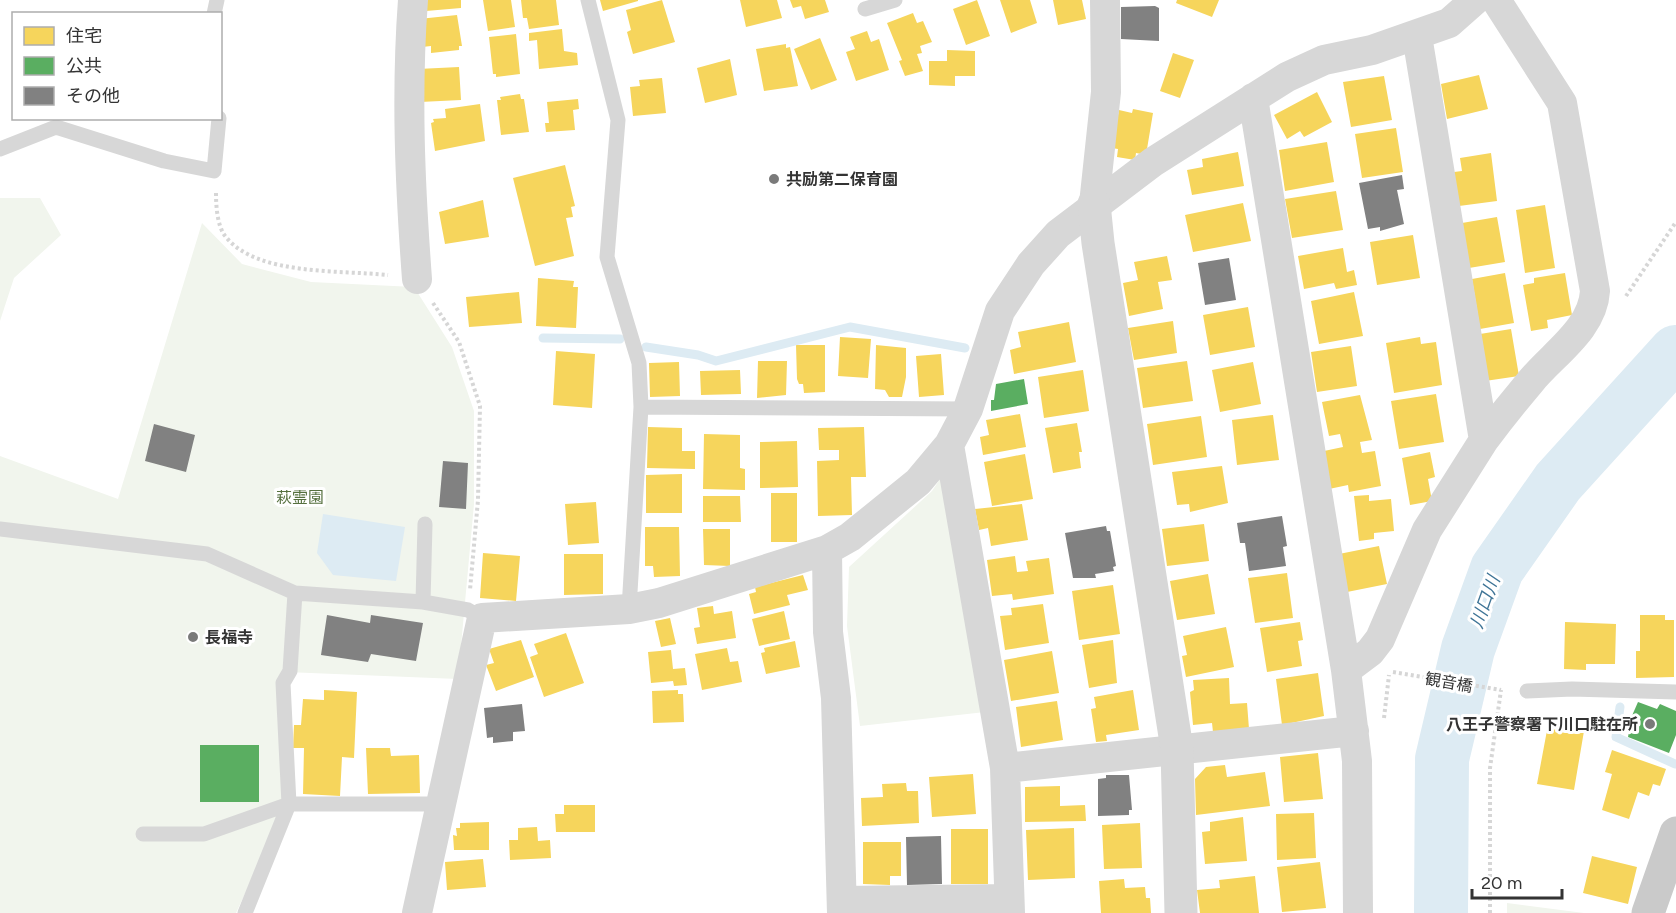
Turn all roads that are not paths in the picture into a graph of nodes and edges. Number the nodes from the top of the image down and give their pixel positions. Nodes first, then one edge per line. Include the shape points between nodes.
1 (413, 0) edge
2 (588, 0) edge
3 (895, 0) edge
4 (1105, 0) edge
5 (1475, 0) edge
6 (1496, 0) edge
7 (865, 9) dead end
8 (1417, 36) junction
9 (1253, 98) junction
10 (219, 120) edge
11 (0, 149) edge
12 (1094, 204) junction
13 (417, 279) road end
14 (641, 407) junction
15 (968, 409) junction
16 (1484, 440) junction
17 (949, 445) junction
18 (425, 524) dead end
19 (0, 529) edge
20 (827, 550) junction
21 (295, 593) junction
22 (423, 602) junction
23 (629, 609) junction
24 (475, 614) junction
25 (1346, 670) junction
26 (1527, 691) dead end
27 (1676, 692) edge
28 (1353, 731) junction
29 (1177, 749) junction
30 (1005, 768) junction
31 (290, 804) junction
32 (439, 804) junction
33 (1676, 833) edge
34 (143, 834) dead end
35 (1009, 906) edge
36 (842, 907) edge
37 (244, 913) edge
38 (417, 913) edge
39 (1181, 913) edge
40 (1358, 913) edge
41 (1648, 913) edge

1 - 13 street via 408,72 409,168
2 - 14 lane via 618,120 607,257 639,363
3 - 7 lane
4 - 12 street via 1106,92
5 - 8 street via 1449,23
6 - 16 street via 1562,103 1595,302 1588,317
8 - 9 street via 1324,60
8 - 16 street
9 - 12 street
9 - 25 street
10 - 11 lane via 214,171 164,161 56,127
12 - 15 street via 1058,234 1031,264 1000,310
12 - 29 street
14 - 15 lane
14 - 23 lane
15 - 17 street
16 - 25 street via 1427,531 1380,639
17 - 20 street via 918,483 850,537
17 - 30 street
18 - 22 lane
19 - 21 lane via 207,554
20 - 23 street via 660,603
20 - 36 street
21 - 22 lane
21 - 31 lane via 290,671 283,682
22 - 24 lane
23 - 24 street
24 - 32 street
25 - 28 street
26 - 27 lane
28 - 29 street
28 - 40 street via 1357,761
29 - 30 street
29 - 39 street
30 - 35 street
31 - 32 lane
31 - 34 lane via 204,834
31 - 37 lane
32 - 38 street
33 - 41 main road
35 - 36 street

